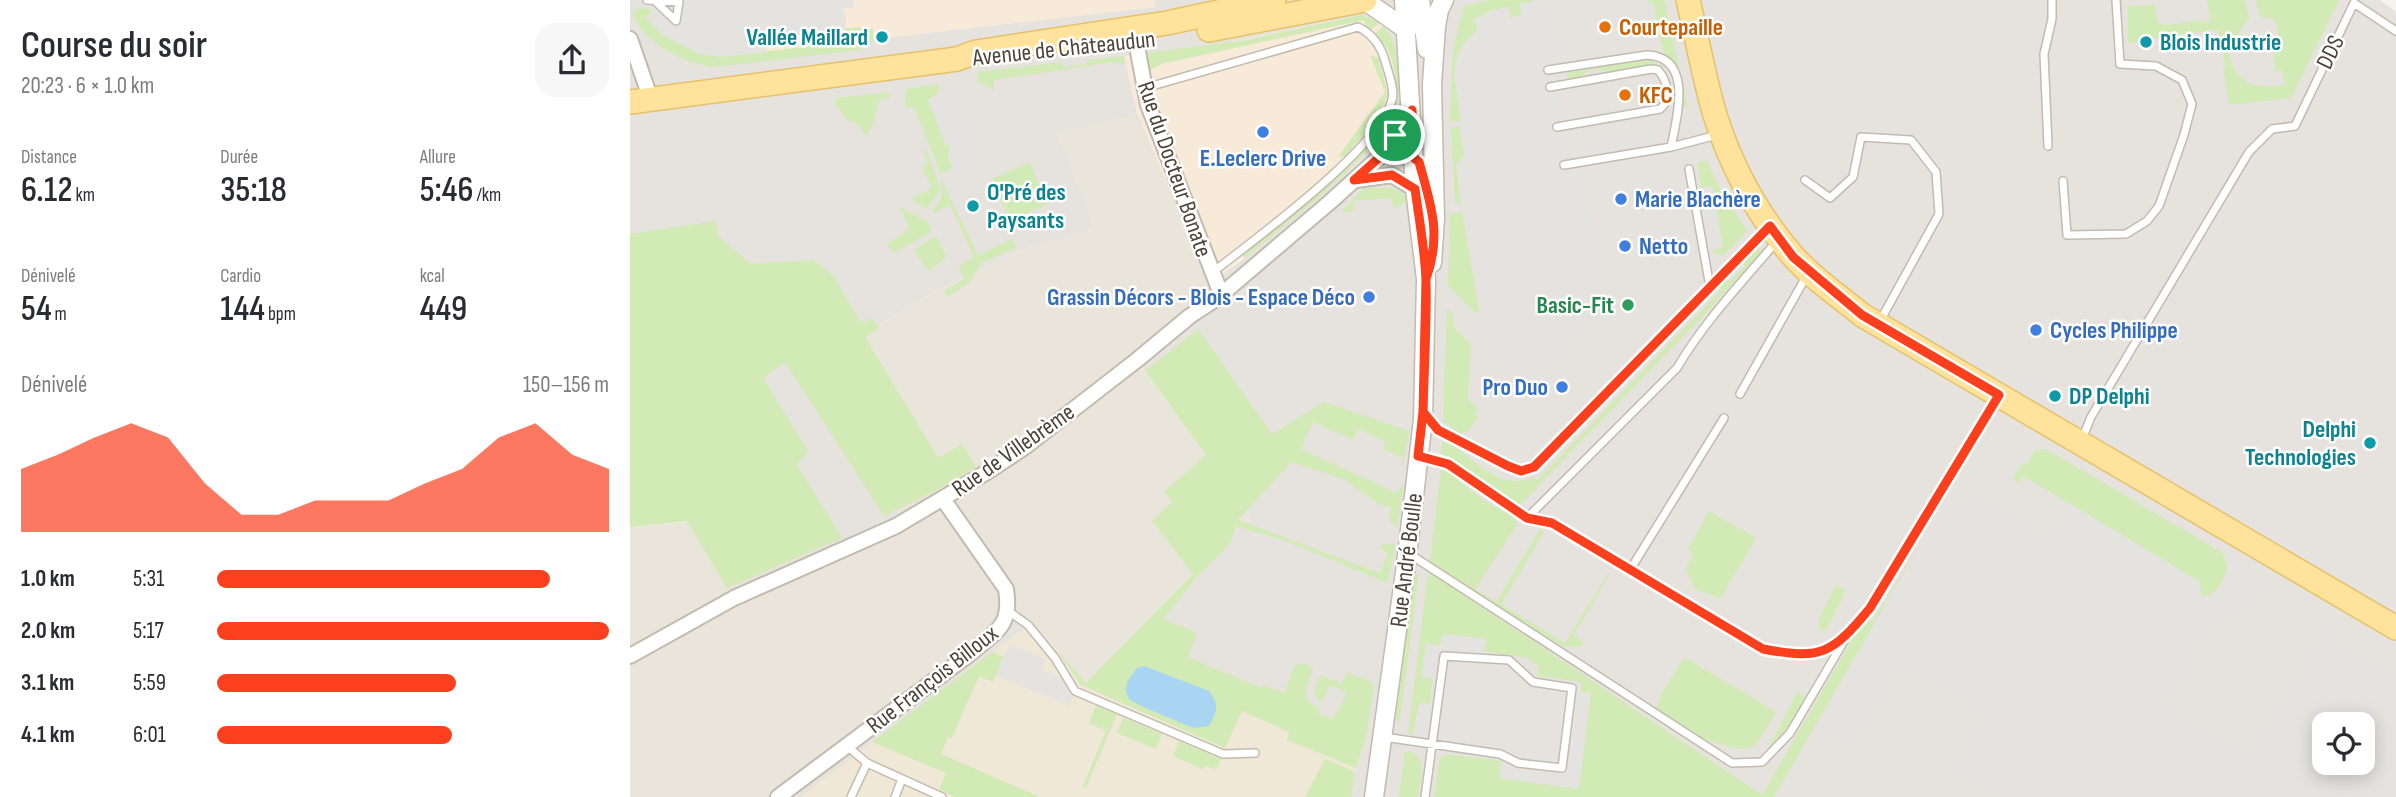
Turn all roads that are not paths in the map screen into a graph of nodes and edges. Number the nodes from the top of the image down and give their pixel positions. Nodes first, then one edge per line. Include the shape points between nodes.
1 (1274, 0) edge
2 (1364, 0) edge
3 (1404, 0) edge
4 (1420, 0) edge
5 (1444, 0) edge
6 (1688, 0) edge
7 (2052, 0) edge
8 (2116, 0) edge
9 (1408, 30) junction
10 (2396, 31) edge
11 (630, 39) edge
12 (1136, 41) junction
13 (957, 59) junction
14 (1548, 71) dead end
15 (1432, 84) junction
16 (1550, 87) dead end
17 (1144, 88) junction
18 (640, 101) edge
19 (1412, 110) junction
20 (1557, 127) dead end
21 (1722, 134) junction
22 (2048, 146) dead end
23 (1671, 147) junction
24 (1382, 155) junction
25 (1420, 158) junction
26 (1564, 165) dead end
27 (1689, 169) dead end
28 (1392, 175) junction
29 (1354, 180) junction
30 (1805, 180) dead end
31 (2063, 181) dead end
32 (1415, 189) junction
33 (1775, 232) junction
34 (1809, 271) junction
35 (1212, 272) junction
36 (1426, 279) junction
37 (1710, 287) junction
38 (1221, 294) junction
39 (1878, 324) junction
40 (1740, 394) dead end
41 (1999, 395) junction
42 (1423, 412) junction
43 (1724, 418) dead end
44 (2081, 443) junction
45 (1418, 456) junction
46 (943, 499) junction
47 (1527, 518) junction
48 (1408, 552) junction
49 (1630, 570) junction
50 (1007, 610) junction
51 (2396, 628) edge
52 (1850, 632) junction
53 (630, 656) edge
54 (1383, 737) junction
55 (1432, 744) junction
56 (846, 746) junction
57 (1255, 753) dead end
58 (867, 763) junction
59 (902, 779) junction
60 (778, 797) edge
61 (851, 797) edge
62 (895, 797) edge
63 (942, 797) edge
64 (1374, 797) edge
65 (1425, 797) edge

1 - 13 main road, Avenue de Châteaudun
2 - 9 street
2 - 12 main road, Avenue de Châteaudun
3 - 9 street, Rue André Boulle
4 - 15 street
5 - 15 street, Rue André Boulle via 1436,26
6 - 21 main road
7 - 22 lane via 2044,54
8 - 31 lane via 2120,64 2156,66 2182,80 2192,104 2184,135 2159,206 2147,221 2126,234 2067,235
9 - 19 street, Rue André Boulle
10 - 44 lane, DDS via 2354,3 2295,126 2272,129 2249,152 2091,417
11 - 18 street
12 - 13 main road, Avenue de Châteaudun via 977,61
12 - 17 street, Rue du Docteur Bonate
13 - 18 main road
14 - 23 lane via 1659,55 1674,71 1680,104
15 - 25 street, Rue André Boulle
16 - 20 lane via 1651,69 1664,77 1667,97 1660,109
17 - 35 street, Rue du Docteur Bonate
17 - 35 lane via 1359,27 1383,52 1394,95 1376,129 1347,162
19 - 24 street, Rue de Villebrème
19 - 25 street, Rue André Boulle
21 - 23 lane
21 - 33 main road via 1749,193
23 - 26 lane
24 - 25 street
24 - 29 street, Rue de Villebrème
25 - 28 street
25 - 32 street, Rue André Boulle
25 - 36 street, Rue André Boulle via 1435,219 1433,259
27 - 37 lane
28 - 29 street
28 - 32 street
29 - 38 street, Rue de Villebrème
30 - 39 lane via 1830,198 1853,177 1861,137 1911,141 1936,172 1939,214
32 - 36 street, Rue André Boulle
33 - 34 main road
33 - 37 lane
33 - 47 lane via 1678,368
34 - 39 main road
34 - 40 lane
35 - 38 street, Rue du Docteur Bonate
36 - 42 street, Rue André Boulle
37 - 42 lane via 1528,470 1508,466 1438,430
38 - 46 street, Rue de Villebrème via 1025,447
39 - 41 main road
41 - 44 main road
41 - 52 lane via 1870,608
42 - 45 street, Rue André Boulle
43 - 49 lane
44 - 51 main road
45 - 47 lane via 1448,464
45 - 48 street, Rue André Boulle
46 - 50 street, Rue François Billoux via 1006,589
46 - 53 street, Rue de Villebrème via 896,526 734,598
47 - 49 lane via 1552,523
48 - 52 lane via 1732,763 1762,762 1790,733
48 - 54 street, Rue André Boulle
49 - 52 lane via 1763,649 1794,655 1826,651
50 - 56 street, Rue François Billoux via 1000,629
50 - 57 lane via 1028,625 1075,691 1223,754
54 - 55 lane
54 - 64 street, Rue André Boulle
55 - 55 lane via 1444,656 1509,660 1533,682 1572,688 1562,768
55 - 65 lane
56 - 58 lane
56 - 60 street, Rue François Billoux
58 - 59 lane
58 - 61 lane
59 - 62 lane
59 - 63 lane

